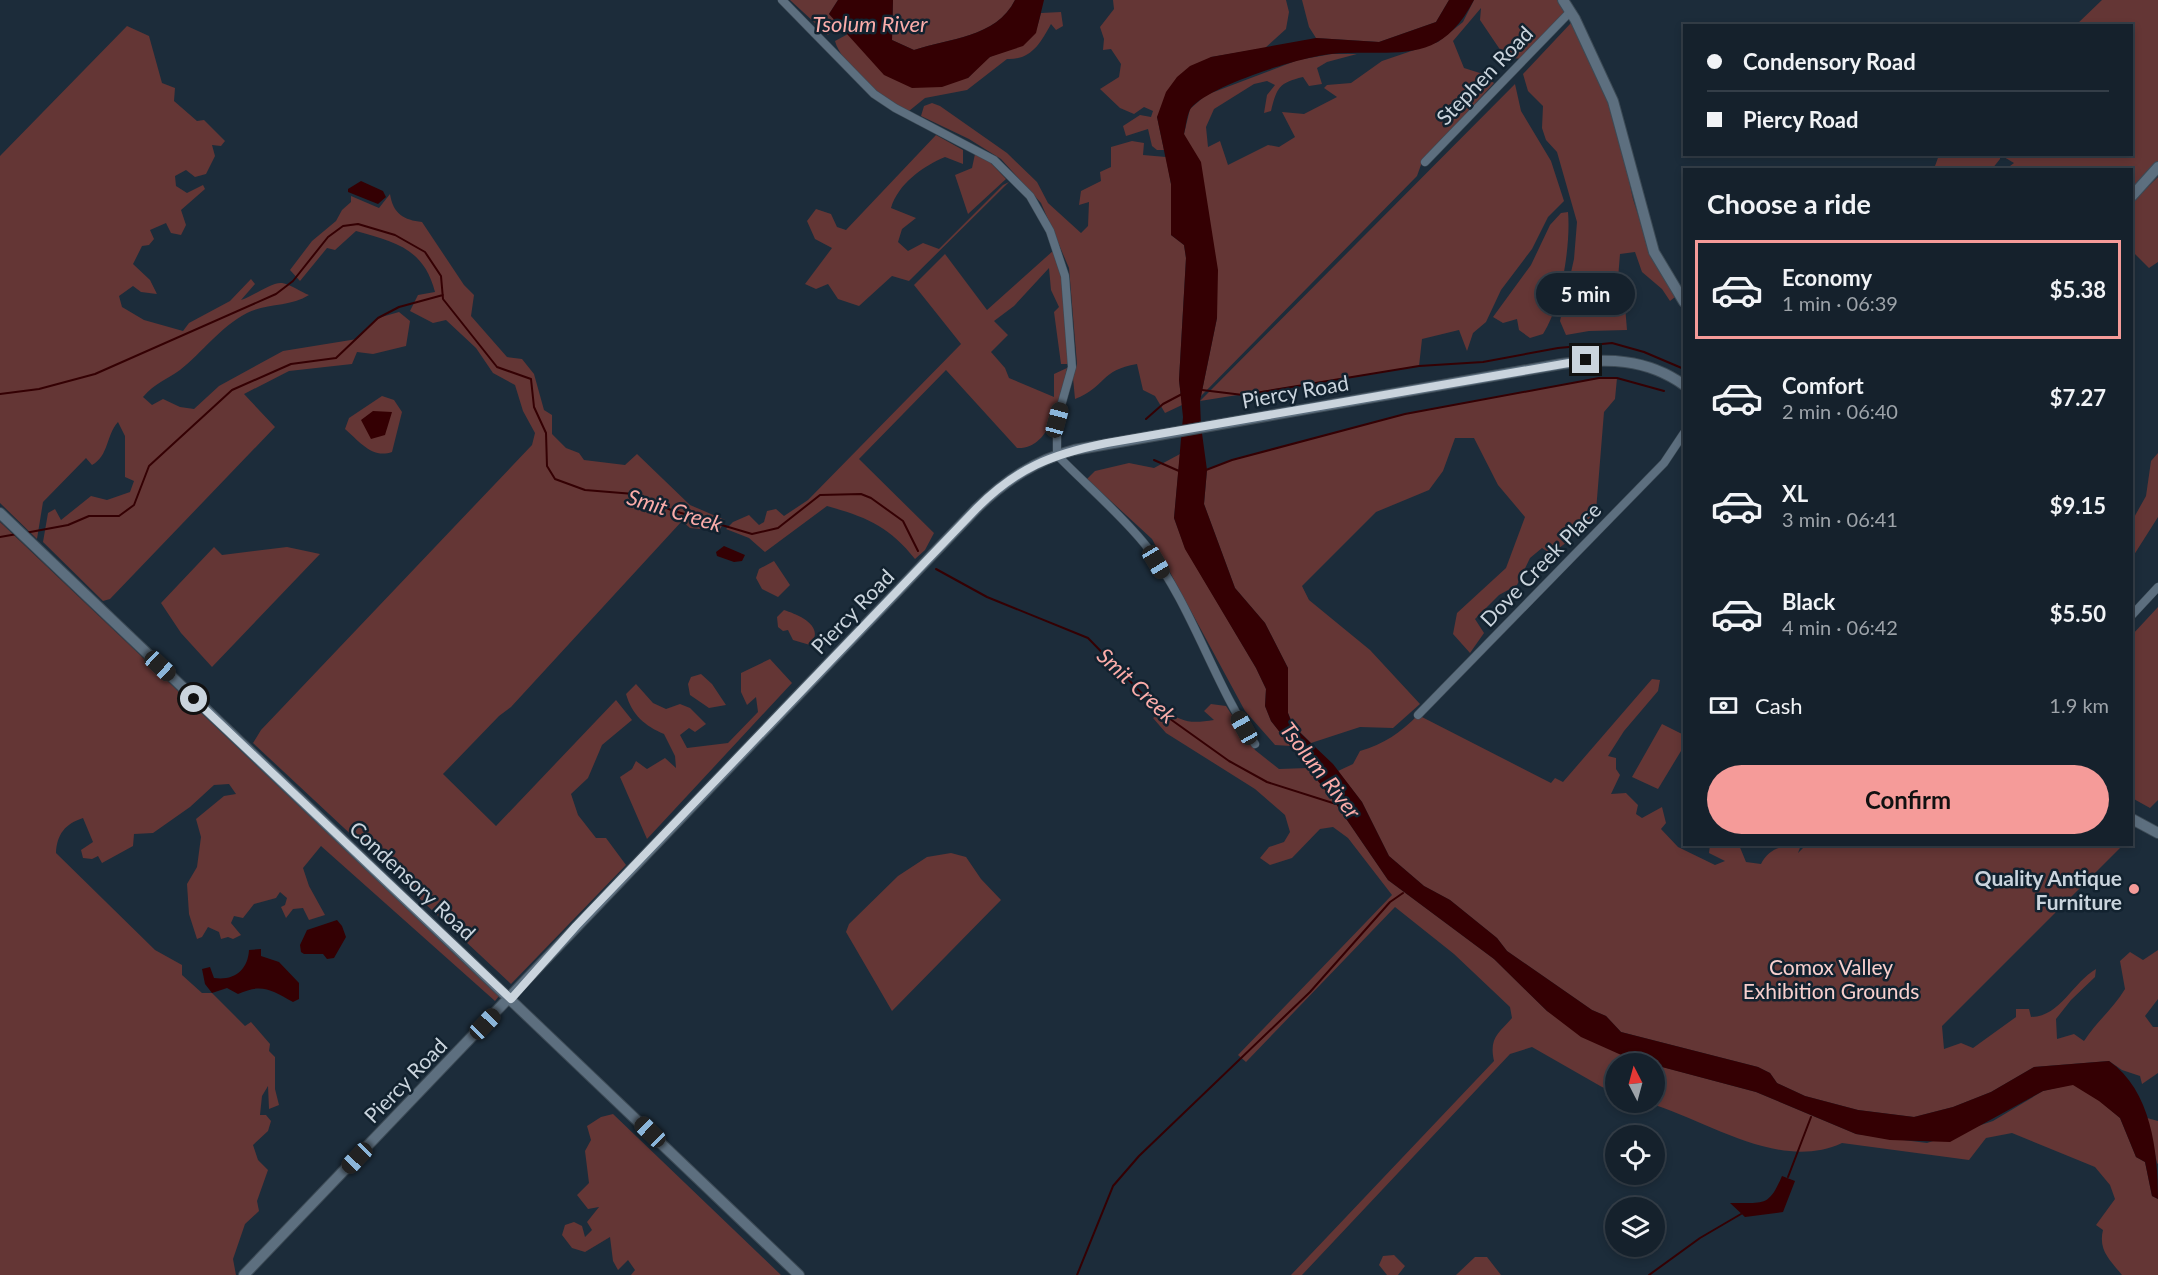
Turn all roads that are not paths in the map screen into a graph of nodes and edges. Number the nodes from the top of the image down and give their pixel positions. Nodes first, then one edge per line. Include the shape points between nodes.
1 (783, 0) edge
2 (1563, 0) edge
3 (1570, 12) junction
4 (1425, 162) dead end
5 (2158, 167) edge
6 (2133, 195) edge
7 (1683, 300) edge
8 (1683, 384) edge
9 (1683, 434) edge
10 (1057, 455) junction
11 (0, 513) edge
12 (2158, 587) edge
13 (2133, 614) edge
14 (1418, 715) dead end
15 (1255, 744) dead end
16 (2133, 820) edge
17 (2158, 833) edge
18 (511, 999) junction
19 (244, 1275) edge
20 (799, 1275) edge

1 - 10 street via 874,94 994,160 1030,196 1050,231 1065,276 1072,367 1057,420
2 - 3 main road
3 - 4 street, Stephen Road
3 - 7 main road via 1613,101 1654,252
5 - 6 main road
8 - 10 main road, Piercy Road via 1640,363 1586,360
9 - 14 street, Dove Creek Place via 1664,463
10 - 15 street via 1146,546 1186,612
10 - 18 main road, Piercy Road via 1035,464 994,492 584,918
11 - 18 main road, Condensory Road
12 - 13 street
16 - 17 main road
18 - 19 main road, Piercy Road
18 - 20 main road, Condensory Road

